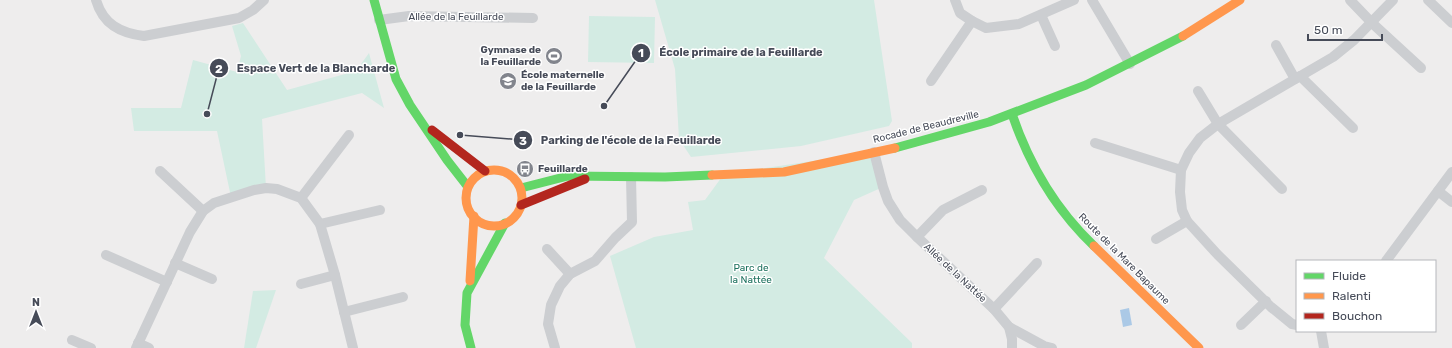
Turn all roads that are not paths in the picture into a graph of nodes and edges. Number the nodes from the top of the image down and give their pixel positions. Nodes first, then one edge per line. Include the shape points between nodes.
1 (96, 0) edge
2 (264, 0) edge
3 (374, 0) edge
4 (955, 0) edge
5 (1074, 0) edge
6 (1092, 0) edge
7 (1240, 0) edge
8 (1350, 0) edge
9 (1393, 0) edge
10 (1428, 0) edge
11 (1041, 14) junction
12 (533, 18) dead end
13 (379, 20) junction
14 (972, 21) junction
15 (1372, 23) junction
16 (1452, 23) edge
17 (1276, 45) dead end
18 (1055, 46) dead end
19 (1130, 64) junction
20 (1421, 68) dead end
21 (1298, 77) junction
22 (930, 81) dead end
23 (1198, 91) dead end
24 (1012, 114) junction
25 (420, 120) junction
26 (1218, 124) junction
27 (1353, 128) dead end
28 (349, 135) dead end
29 (1095, 143) dead end
30 (874, 152) junction
31 (1181, 170) junction
32 (160, 171) dead end
33 (485, 171) junction
34 (1452, 172) edge
35 (590, 177) junction
36 (631, 177) junction
37 (468, 187) junction
38 (520, 188) junction
39 (1282, 189) dead end
40 (982, 190) dead end
41 (1438, 191) junction
42 (301, 198) junction
43 (1452, 202) edge
44 (521, 205) junction
45 (380, 210) dead end
46 (203, 211) junction
47 (474, 216) junction
48 (1187, 221) junction
49 (505, 223) junction
50 (320, 224) junction
51 (916, 237) junction
52 (1156, 239) dead end
53 (547, 249) dead end
54 (106, 256) dead end
55 (1387, 260) edge
56 (175, 263) junction
57 (1037, 263) dead end
58 (570, 274) junction
59 (334, 275) junction
60 (212, 279) dead end
61 (167, 282) junction
62 (302, 284) dead end
63 (469, 287) junction
64 (403, 297) dead end
65 (1266, 301) junction
66 (994, 309) junction
67 (344, 312) junction
68 (1241, 324) dead end
69 (1296, 325) edge
70 (1008, 327) junction
71 (1321, 332) edge
72 (72, 340) dead end
73 (137, 346) edge
74 (90, 348) edge
75 (149, 348) edge
76 (353, 348) edge
77 (471, 348) edge
78 (555, 348) edge
79 (1012, 348) edge
80 (1052, 348) edge
81 (1199, 348) edge
82 (1324, 348) edge

1 - 2 street via 105,19 116,28 144,36 239,18
3 - 13 street
4 - 14 street via 960,12
5 - 11 street
6 - 19 street
7 - 19 street, Rocade de Beaudreville via 1184,36
8 - 15 street
9 - 15 street
10 - 16 street
11 - 14 street via 1019,24 986,28
11 - 18 street
12 - 13 street, Allée de la Feuillarde via 409,16
13 - 25 street via 396,79
14 - 22 street
15 - 20 street
15 - 21 street via 1333,58
17 - 21 street
19 - 24 street, Rocade de Beaudreville via 1086,85
21 - 26 street
21 - 27 street
23 - 26 street
24 - 30 street, Rocade de Beaudreville via 948,134
24 - 81 street, Route de la Mare Bapaume via 1020,138 1041,180 1075,228
25 - 33 street
25 - 37 street
26 - 31 street via 1200,138
26 - 39 street
28 - 42 street
29 - 31 street
30 - 36 street, Rocade de Beaudreville via 784,172
30 - 51 street, Allée de la Nattée via 888,202
31 - 48 street via 1182,210
32 - 46 street
33 - 37 street via 472,180
33 - 38 street via 494,170 510,174
34 - 41 street
35 - 36 street, Rocade de Beaudreville
35 - 38 street, Rocade de Beaudreville via 568,176
35 - 44 street, Rocade de Beaudreville
36 - 58 street via 632,222 595,261
37 - 47 street via 467,203
38 - 44 street
40 - 51 street, Allée de la Nattée via 943,210
41 - 43 street
41 - 55 street
42 - 46 street via 277,189 266,188 214,203
42 - 50 street
44 - 49 street via 518,213
45 - 50 street
46 - 56 street
47 - 49 street via 488,225
47 - 63 street
48 - 52 street
48 - 65 street
49 - 63 street
50 - 59 street
51 - 66 street, Allée de la Nattée
53 - 58 street
54 - 61 street
56 - 60 street
56 - 61 street
57 - 66 street, Allée de la Nattée
58 - 78 street via 560,286 551,305 548,324
59 - 62 street
59 - 67 street
61 - 73 street
63 - 77 street via 465,325
64 - 67 street
65 - 68 street
65 - 69 street
66 - 70 street, Allée de la Nattée
67 - 76 street
70 - 79 street, Allée de la Nattée
70 - 80 street, Allée de la Nattée
71 - 82 street
72 - 74 street
73 - 75 street

